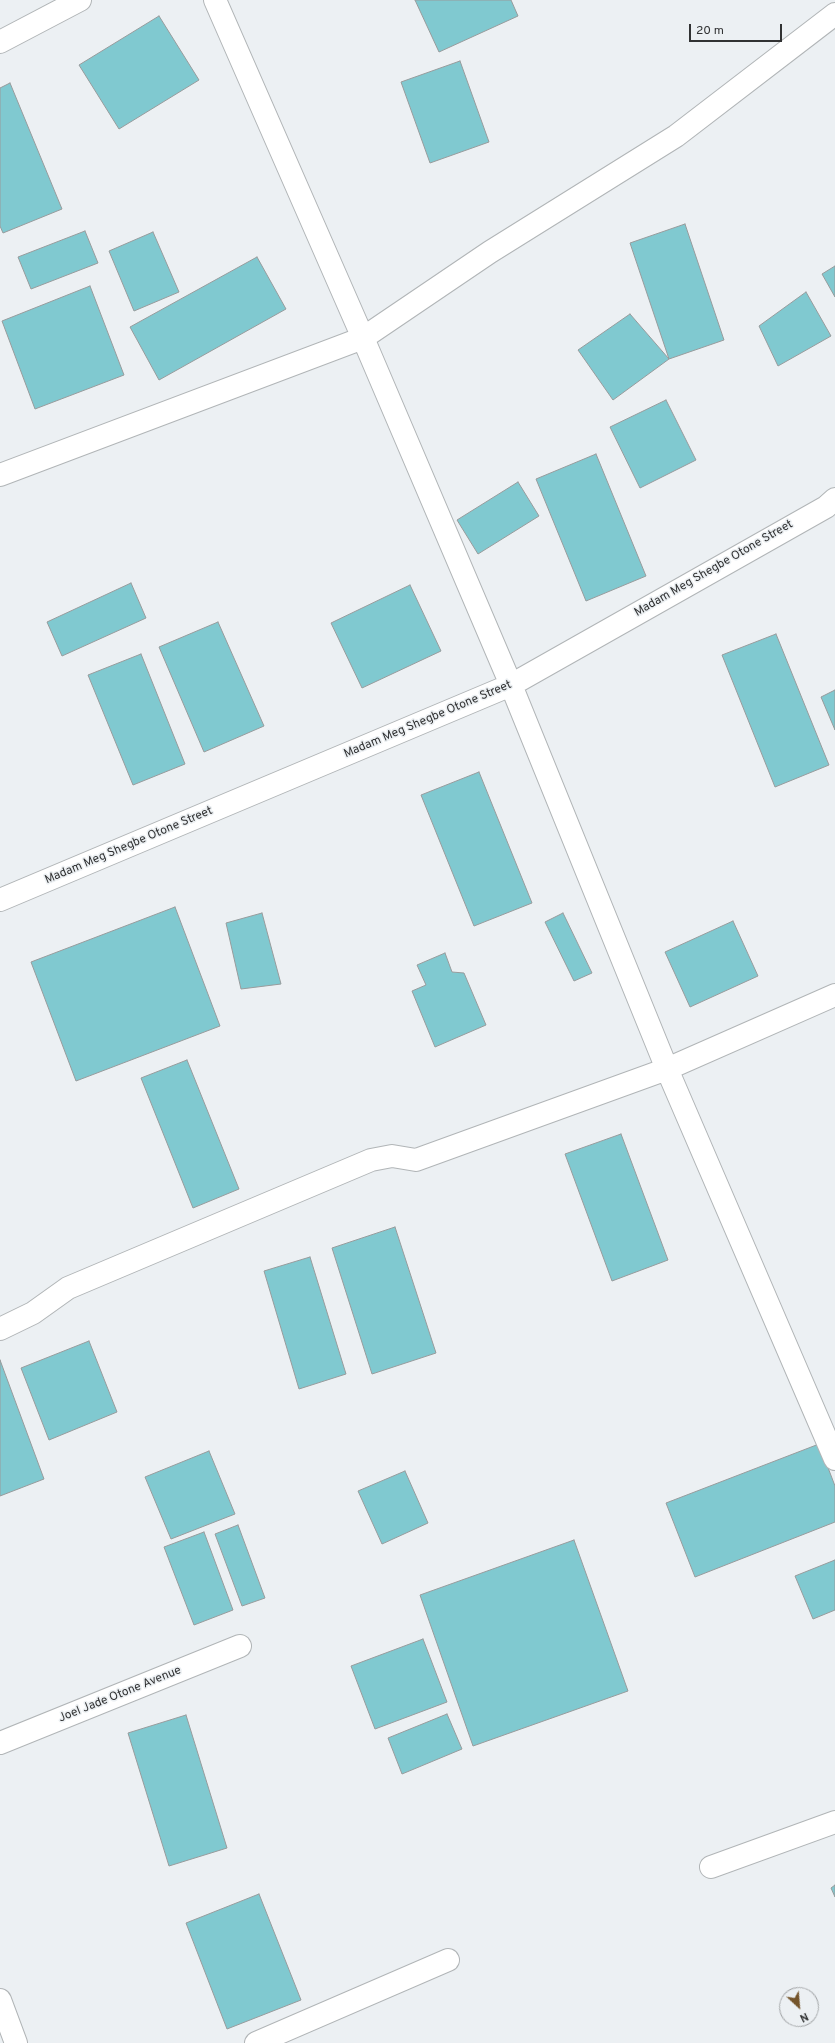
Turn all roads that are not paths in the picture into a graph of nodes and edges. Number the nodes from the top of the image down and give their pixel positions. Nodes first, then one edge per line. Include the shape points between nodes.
1 (80, 0) edge
2 (215, 0) edge
3 (835, 14) edge
4 (0, 42) edge
5 (364, 338) junction
6 (0, 475) edge
7 (835, 499) edge
8 (511, 685) junction
9 (0, 900) edge
10 (835, 994) edge
11 (667, 1069) junction
12 (0, 1329) edge
13 (828, 1423) edge
14 (835, 1458) edge
15 (240, 1646) dead end
16 (0, 1743) edge
17 (835, 1822) edge
18 (711, 1867) dead end
19 (448, 1960) dead end
20 (0, 2000) edge
21 (16, 2043) edge
22 (256, 2043) edge

1 - 4 street
2 - 5 street
3 - 5 street via 676,136 490,252
5 - 6 street
5 - 8 street
7 - 8 street, Madam Meg Shegbe Otone Street via 826,507
8 - 9 street, Madam Meg Shegbe Otone Street
8 - 11 street
10 - 11 street
11 - 12 street via 416,1160 392,1156 371,1160 68,1288 33,1313
11 - 13 street
13 - 14 street
15 - 16 street, Joel Jade Otone Avenue
17 - 18 street
19 - 22 street
20 - 21 street

